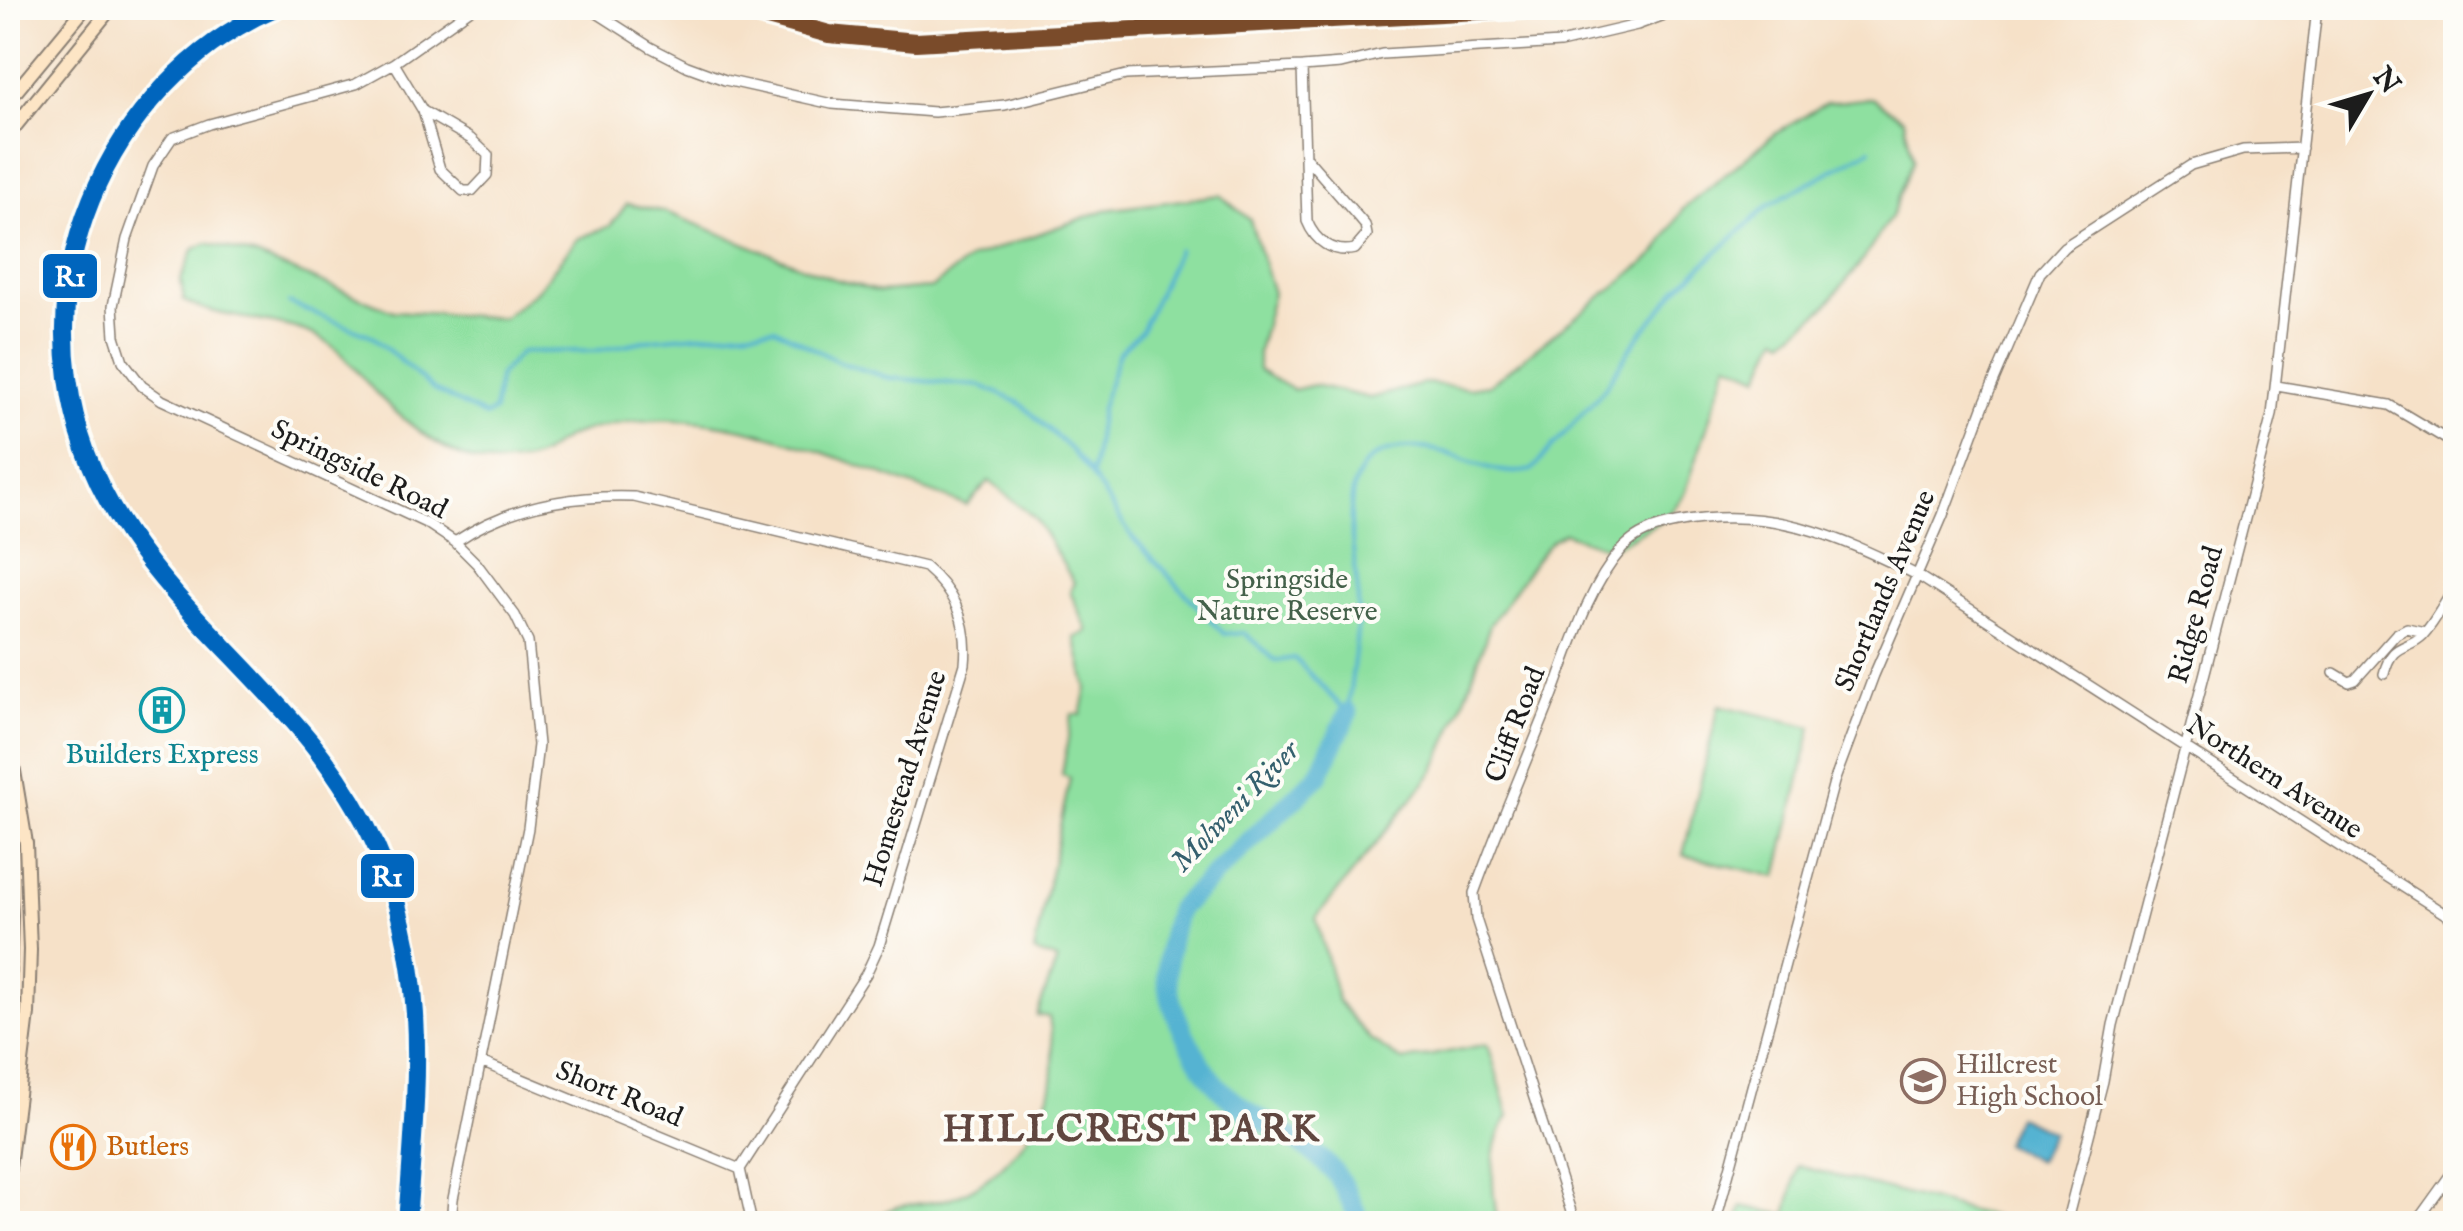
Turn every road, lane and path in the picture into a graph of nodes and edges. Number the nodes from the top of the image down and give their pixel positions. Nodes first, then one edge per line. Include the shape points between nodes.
1 (85, 8) edge
2 (111, 8) edge
3 (472, 8) edge
4 (589, 8) edge
5 (1682, 8) edge
6 (2317, 8) edge
7 (394, 64) junction
8 (1302, 67) junction
9 (8, 101) edge
10 (424, 111) junction
11 (8, 135) edge
12 (2302, 148) junction
13 (1305, 156) junction
14 (2277, 386) junction
15 (2456, 445) edge
16 (454, 542) junction
17 (1917, 575) junction
18 (2456, 586) edge
19 (2425, 632) junction
20 (2334, 674) dead end
21 (2384, 674) dead end
22 (8, 735) edge
23 (2186, 748) junction
24 (14, 808) edge
25 (8, 866) edge
26 (2456, 921) edge
27 (8, 1018) edge
28 (481, 1062) junction
29 (2456, 1167) edge
30 (740, 1169) junction
31 (8, 1174) edge
32 (451, 1224) edge
33 (752, 1224) edge
34 (1575, 1224) edge
35 (1715, 1224) edge
36 (2066, 1224) edge
37 (2414, 1224) edge

1 - 9 main road
2 - 11 main road
3 - 7 street, Springside Road
4 - 8 street via 650,47 725,80 796,98 905,112 1005,105 1126,75
5 - 8 street via 1560,42 1382,54
6 - 12 street, Ridge Road
7 - 10 street
7 - 16 street, Springside Road via 356,84 172,138 153,166 126,238 113,322 126,367 162,400 404,511
8 - 13 street
10 - 10 street via 488,155 486,176 472,191 440,170
12 - 14 street, Ridge Road
12 - 17 street, Shortlands Avenue via 2243,150 2191,165 2052,258 2030,294
13 - 13 street via 1365,225 1355,248 1333,248 1310,228
14 - 15 street via 2389,405
14 - 23 street, Ridge Road
16 - 28 street, Springside Road via 498,589 528,642 538,745
16 - 30 street, Homestead Avenue via 490,520 547,503 634,497 926,568 954,600 967,642 965,664 872,962
17 - 23 street, Northern Avenue
17 - 34 street, Cliff Road via 1834,535 1720,515 1647,531 1606,572 1473,902
17 - 35 street, Shortlands Avenue via 1822,818
18 - 19 street
19 - 20 street via 2408,628 2396,634 2355,680
19 - 21 street via 2398,649
22 - 24 main road
23 - 26 street, Northern Avenue
23 - 36 street, Ridge Road
24 - 31 main road via 26,843 28,1014
25 - 27 main road
28 - 30 street, Short Road
28 - 32 street, Springside Road
29 - 37 street
30 - 33 street

